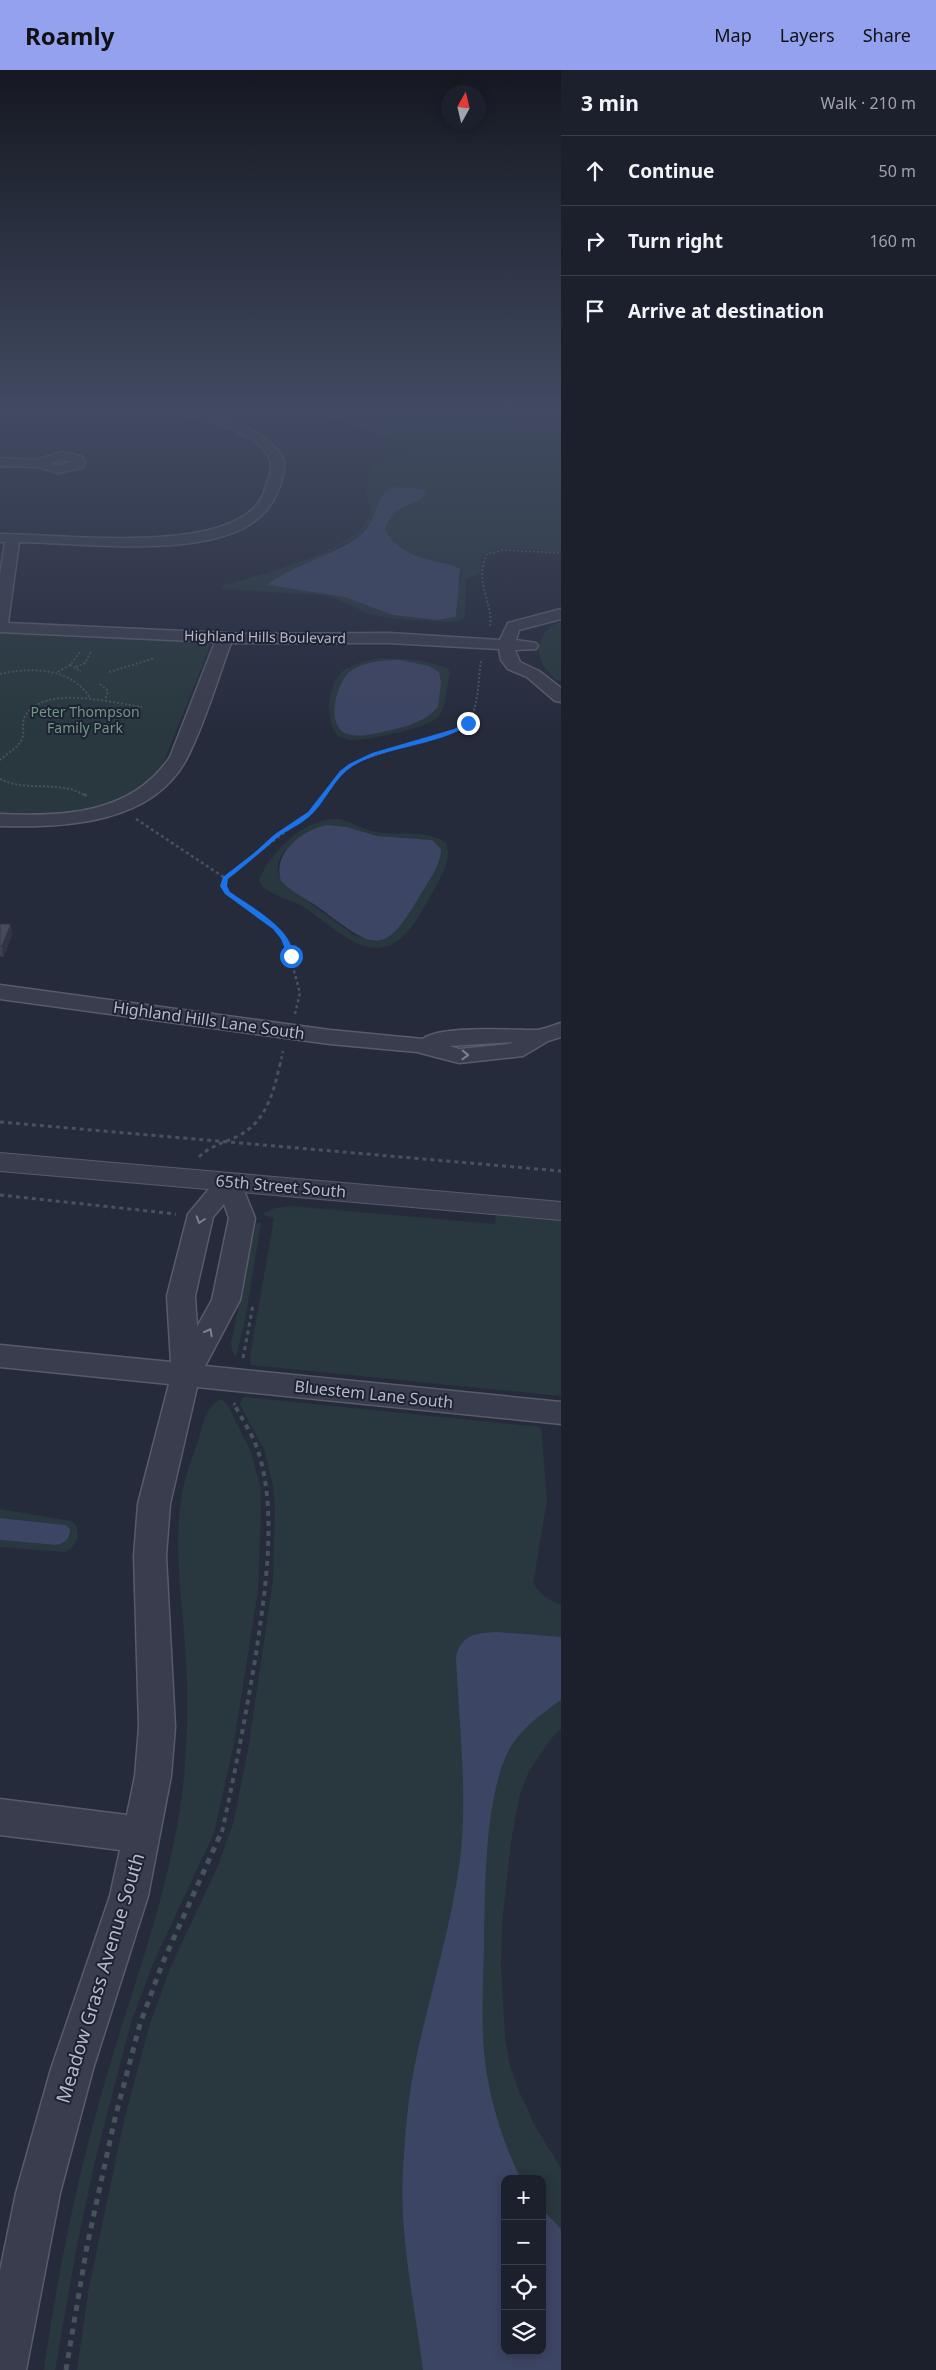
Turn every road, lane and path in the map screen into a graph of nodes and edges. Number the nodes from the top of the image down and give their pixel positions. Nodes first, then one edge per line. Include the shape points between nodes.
1 (251, 517) edge
2 (6, 537) edge
3 (561, 553) edge
4 (561, 614) edge
5 (531, 621) junction
6 (0, 626) edge
7 (487, 632) dead end
8 (225, 638) junction
9 (507, 645) junction
10 (530, 646) junction
11 (80, 652) dead end
12 (91, 652) dead end
13 (155, 658) dead end
14 (481, 660) dead end
15 (70, 665) junction
16 (76, 667) junction
17 (81, 671) dead end
18 (58, 672) junction
19 (109, 672) dead end
20 (0, 674) edge
21 (534, 675) junction
22 (100, 684) dead end
23 (561, 697) edge
24 (90, 698) junction
25 (105, 700) junction
26 (142, 707) dead end
27 (30, 711) junction
28 (50, 713) dead end
29 (0, 760) edge
30 (0, 779) edge
31 (94, 802) dead end
32 (130, 814) dead end
33 (0, 820) edge
34 (225, 878) junction
35 (0, 992) edge
36 (294, 1016) dead end
37 (551, 1033) edge
38 (285, 1044) dead end
39 (0, 1122) edge
40 (225, 1141) junction
41 (198, 1160) dead end
42 (0, 1162) edge
43 (561, 1172) edge
44 (229, 1182) junction
45 (0, 1195) edge
46 (561, 1211) edge
47 (183, 1213) dead end
48 (0, 1356) edge
49 (186, 1374) junction
50 (234, 1400) dead end
51 (561, 1413) edge
52 (0, 1817) edge
53 (142, 1835) junction
54 (3, 2370) edge
55 (66, 2370) edge

1 - 2 street via 220,531 164,541
2 - 6 street
3 - 7 path via 503,550 487,554 483,564 484,590 491,620
4 - 5 street
5 - 9 street via 514,626
5 - 10 street
6 - 8 street, Highland Hills Boulevard
8 - 9 street, Highland Hills Boulevard via 389,638
8 - 33 street via 179,757 172,771 158,786 125,804 82,816 49,821
9 - 10 street, Highland Hills Boulevard
9 - 21 street via 513,665
10 - 21 street
11 - 15 path
12 - 16 path via 84,663
13 - 19 path
14 - 34 path via 474,710 466,725 449,733 374,754 351,765 310,813
15 - 16 path
15 - 18 path
16 - 17 path
18 - 20 path via 31,668
18 - 24 path
21 - 23 street
22 - 25 path via 108,691
24 - 25 path
24 - 27 path via 50,700
25 - 26 path
27 - 28 path
27 - 29 path via 24,721 21,741
30 - 31 path via 14,784 74,788
32 - 34 path
34 - 36 path via 223,886 227,893 275,927 284,938 300,993
35 - 37 street, Highland Hills Lane South via 330,1037 418,1045 459,1056 515,1051
38 - 40 path via 263,1117 246,1132
39 - 40 path
40 - 41 path via 203,1152
40 - 43 path
42 - 44 street, 65th Street South
44 - 46 street, 65th Street South
44 -> 49 street, Meadow Grass Avenue South via 201,1214 181,1296
49 -> 44 street, Meadow Grass Avenue South via 226,1300 242,1218
45 - 47 path
48 - 49 street, Bluestem Lane South
49 - 51 street, Bluestem Lane South
49 - 53 street, Meadow Grass Avenue South via 157,1488 151,1530 150,1590 157,1727 153,1776
50 - 55 path via 236,1411 258,1450 268,1508 265,1592 241,1749 222,1836 163,1962 140,2024 87,2246
52 - 53 street
53 - 54 street, Meadow Grass Avenue South via 129,1896 72,2068 38,2193

